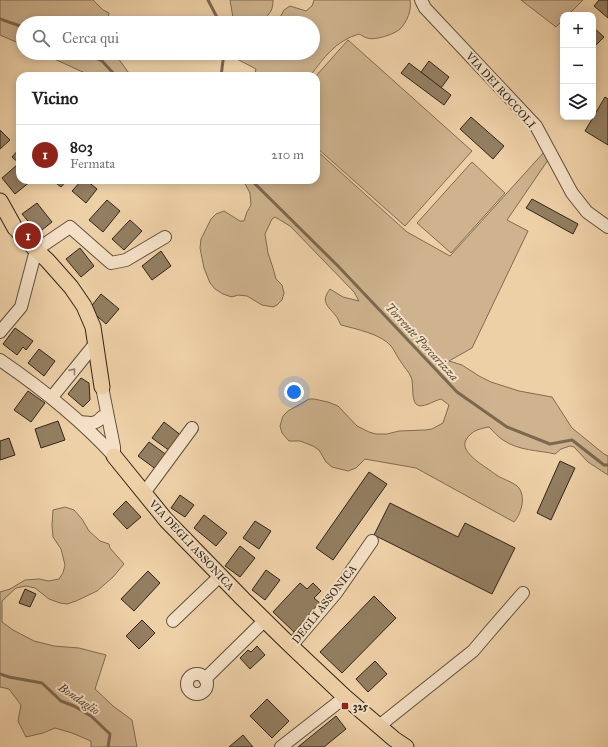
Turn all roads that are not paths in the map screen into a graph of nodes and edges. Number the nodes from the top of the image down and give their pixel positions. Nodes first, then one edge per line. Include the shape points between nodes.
1 (421, 0) edge
2 (0, 201) edge
3 (606, 222) edge
4 (165, 237) dead end
5 (36, 250) junction
6 (0, 332) edge
7 (95, 344) junction
8 (0, 360) edge
9 (102, 387) junction
10 (52, 397) junction
11 (102, 417) junction
12 (80, 422) junction
13 (192, 428) dead end
14 (109, 451) junction
15 (144, 493) junction
16 (372, 541) dead end
17 (220, 576) junction
18 (523, 593) dead end
19 (265, 620) junction
20 (173, 621) dead end
21 (291, 646) junction
22 (205, 678) dead end
23 (347, 699) junction
24 (379, 726) junction
25 (281, 747) edge
26 (406, 747) edge

1 - 3 street, VIA DEI ROCCOLI via 425,8 536,126 572,193 587,212
2 - 5 main road via 15,228
4 - 5 street via 126,260 111,263 70,227
5 - 6 street via 21,307
5 - 7 main road via 71,287 84,306 93,327
7 - 9 main road
10 -> 7 street
8 - 10 street, VIA DEGLI ASSONICA
9 - 11 street
9 - 14 street via 114,447
10 - 12 street, VIA DEGLI ASSONICA
11 - 12 street via 98,422
11 - 14 street
12 - 14 street, VIA DEGLI ASSONICA
13 - 15 street
14 - 15 main road, VIA DEGLI ASSONICA
15 - 17 main road, VIA DEGLI ASSONICA via 166,520
16 - 21 street, DEGLI ASSONICA via 336,593
17 - 19 main road, VIA DEGLI ASSONICA
17 - 20 street
18 - 24 street via 473,651
19 - 21 main road, VIA DEGLI ASSONICA
19 - 22 street
21 - 23 main road, VIA DEGLI ASSONICA
23 - 24 main road, VIA DEGLI ASSONICA
23 - 25 street
24 - 26 main road, VIA DEGLI ASSONICA

